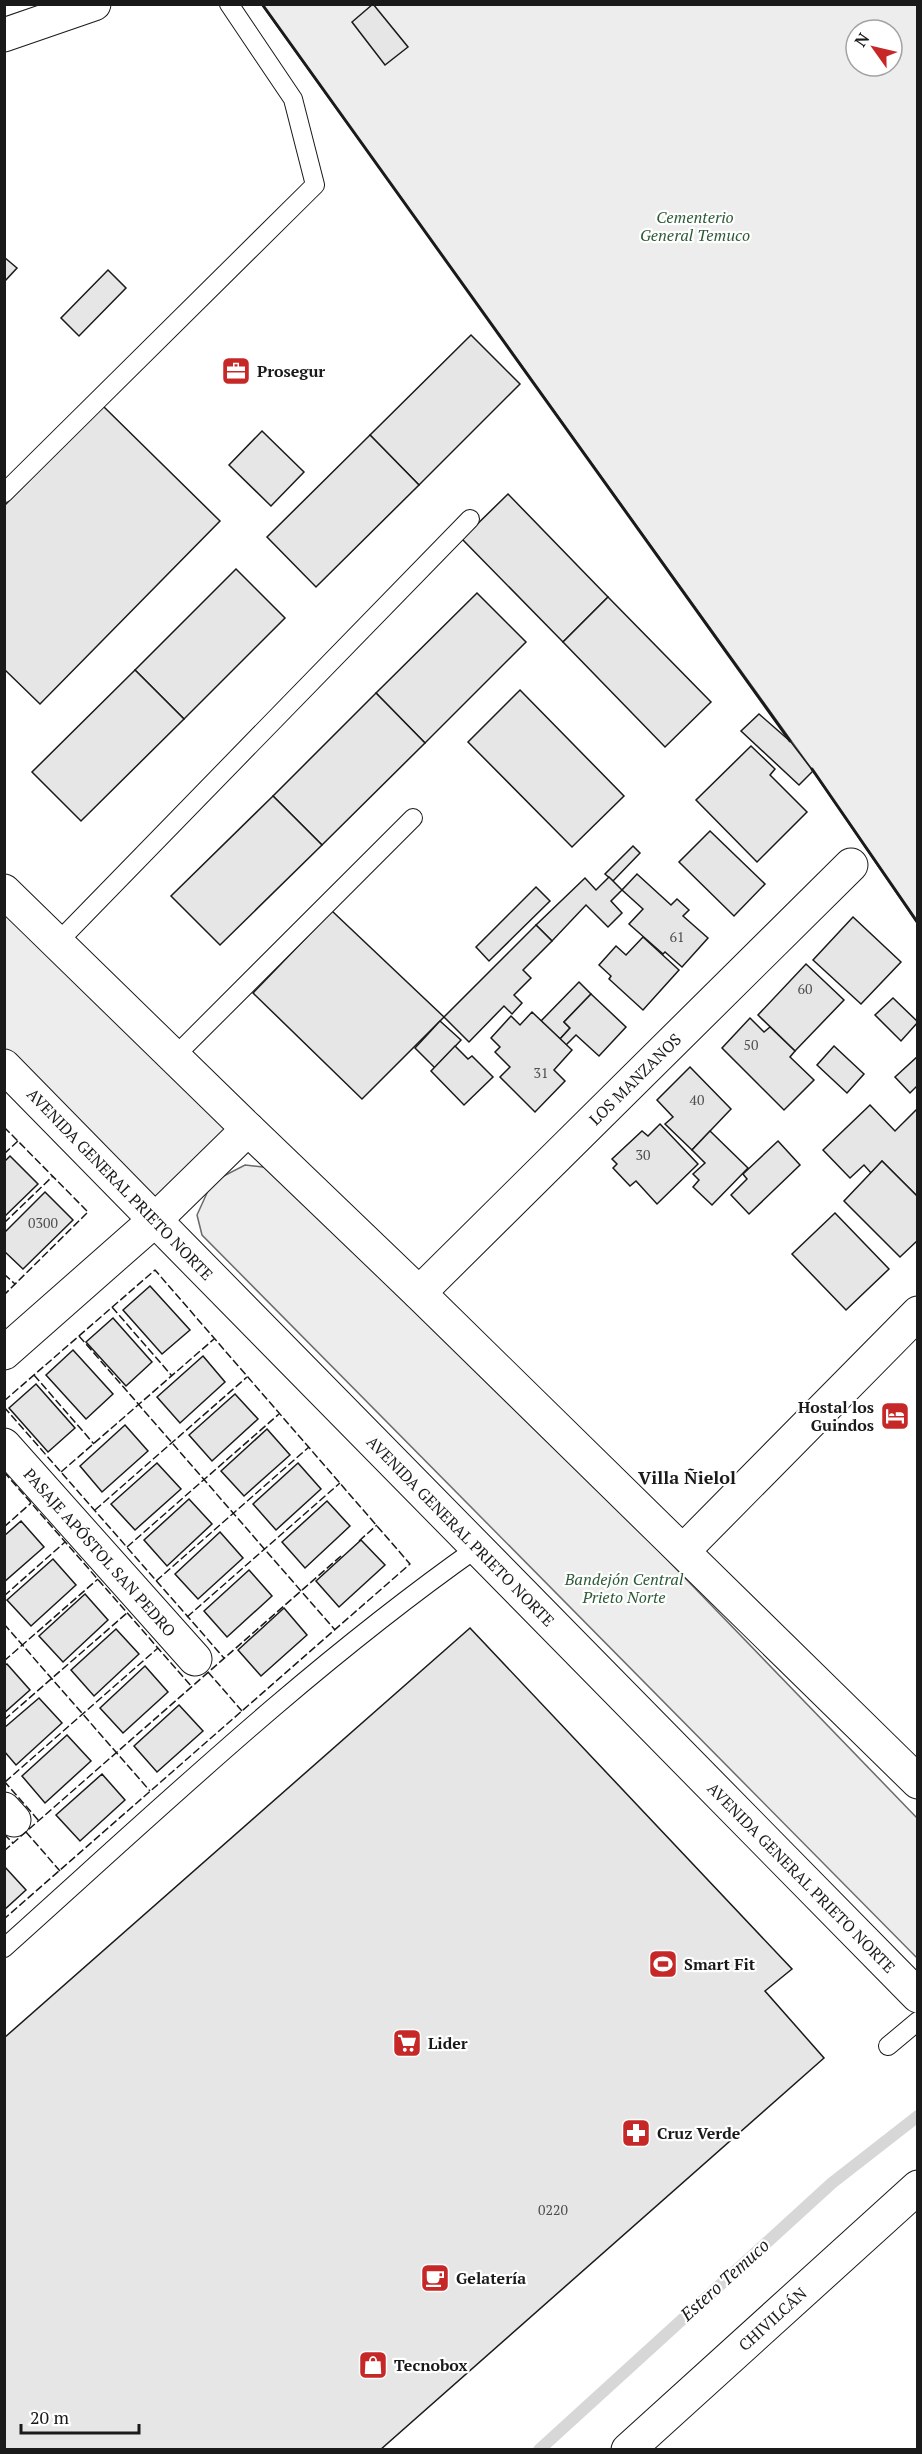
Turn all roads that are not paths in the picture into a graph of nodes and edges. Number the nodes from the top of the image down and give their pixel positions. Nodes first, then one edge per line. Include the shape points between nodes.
1 (94, 4) edge
2 (229, 4) edge
3 (4, 35) edge
4 (4, 493) edge
5 (470, 519) dead end
6 (413, 818) dead end
7 (851, 865) dead end
8 (4, 891) edge
9 (57, 944) junction
10 (174, 1058) junction
11 (4, 1066) edge
12 (248, 1129) junction
13 (155, 1220) junction
14 (419, 1293) junction
15 (918, 1313) edge
16 (4, 1353) edge
17 (4, 1445) edge
18 (477, 1548) junction
19 (683, 1551) junction
20 (195, 1659) dead end
21 (918, 1782) edge
22 (4, 1948) edge
23 (918, 1996) edge
24 (918, 2021) edge
25 (888, 2046) dead end
26 (918, 2187) edge
27 (628, 2450) edge

1 - 3 street
2 - 4 lane via 293,99 315,185
5 - 9 lane
6 - 10 lane
7 - 14 street, LOS MANZANOS
8 - 9 street
9 - 10 street
10 - 12 street
11 - 13 street, AVENIDA GENERAL PRIETO NORTE
12 - 13 street
12 - 14 street
13 - 16 street
13 - 18 street, AVENIDA GENERAL PRIETO NORTE
14 - 19 street
15 - 19 street
17 - 20 street, PASAJE APÓSTOL SAN PEDRO
18 - 22 lane via 404,1599 261,1717
18 - 23 street, AVENIDA GENERAL PRIETO NORTE
19 - 21 street
24 - 25 lane
26 - 27 street, CHIVILCÁN

